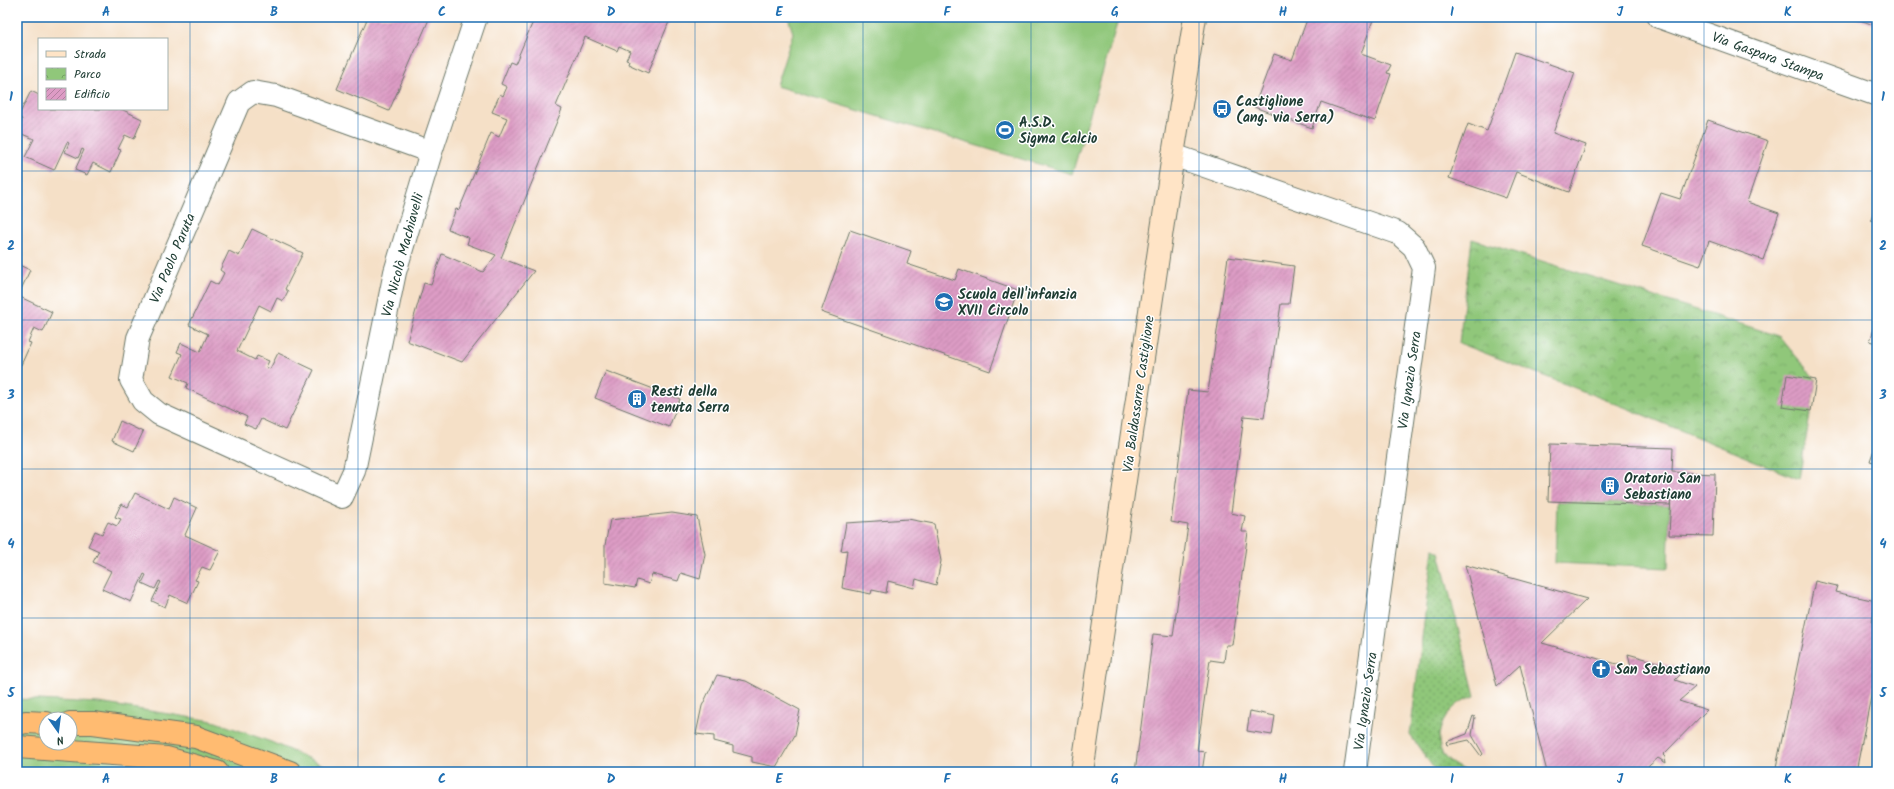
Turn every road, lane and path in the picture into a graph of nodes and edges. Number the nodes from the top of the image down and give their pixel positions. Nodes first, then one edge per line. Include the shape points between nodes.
1 (476, 17) edge
2 (1195, 17) edge
3 (1659, 17) edge
4 (1877, 95) edge
5 (431, 152) junction
6 (1173, 155) junction
7 (342, 497) joint
8 (38, 723) edge
9 (78, 723) edge
10 (17, 724) edge
11 (17, 746) edge
12 (217, 772) edge
13 (290, 772) edge
14 (1082, 772) edge
15 (1355, 772) edge

1 - 5 street, Via Nicolò Machiavelli
2 - 6 main road, Via Baldassarre Castiglione
3 - 4 street, Via Gaspara Stampa
5 - 7 street, Via Nicolò Machiavelli via 395,272 354,471
5 - 7 street, Via Paolo Paruta via 276,96 253,92 239,102 138,338 131,380 143,401 159,414
6 - 14 main road, Via Baldassarre Castiglione
6 - 15 street, Via Ignazio Serra via 1398,233 1414,247 1424,268
8 - 10 highway
9 - 13 highway via 196,737
11 - 12 highway via 167,758

